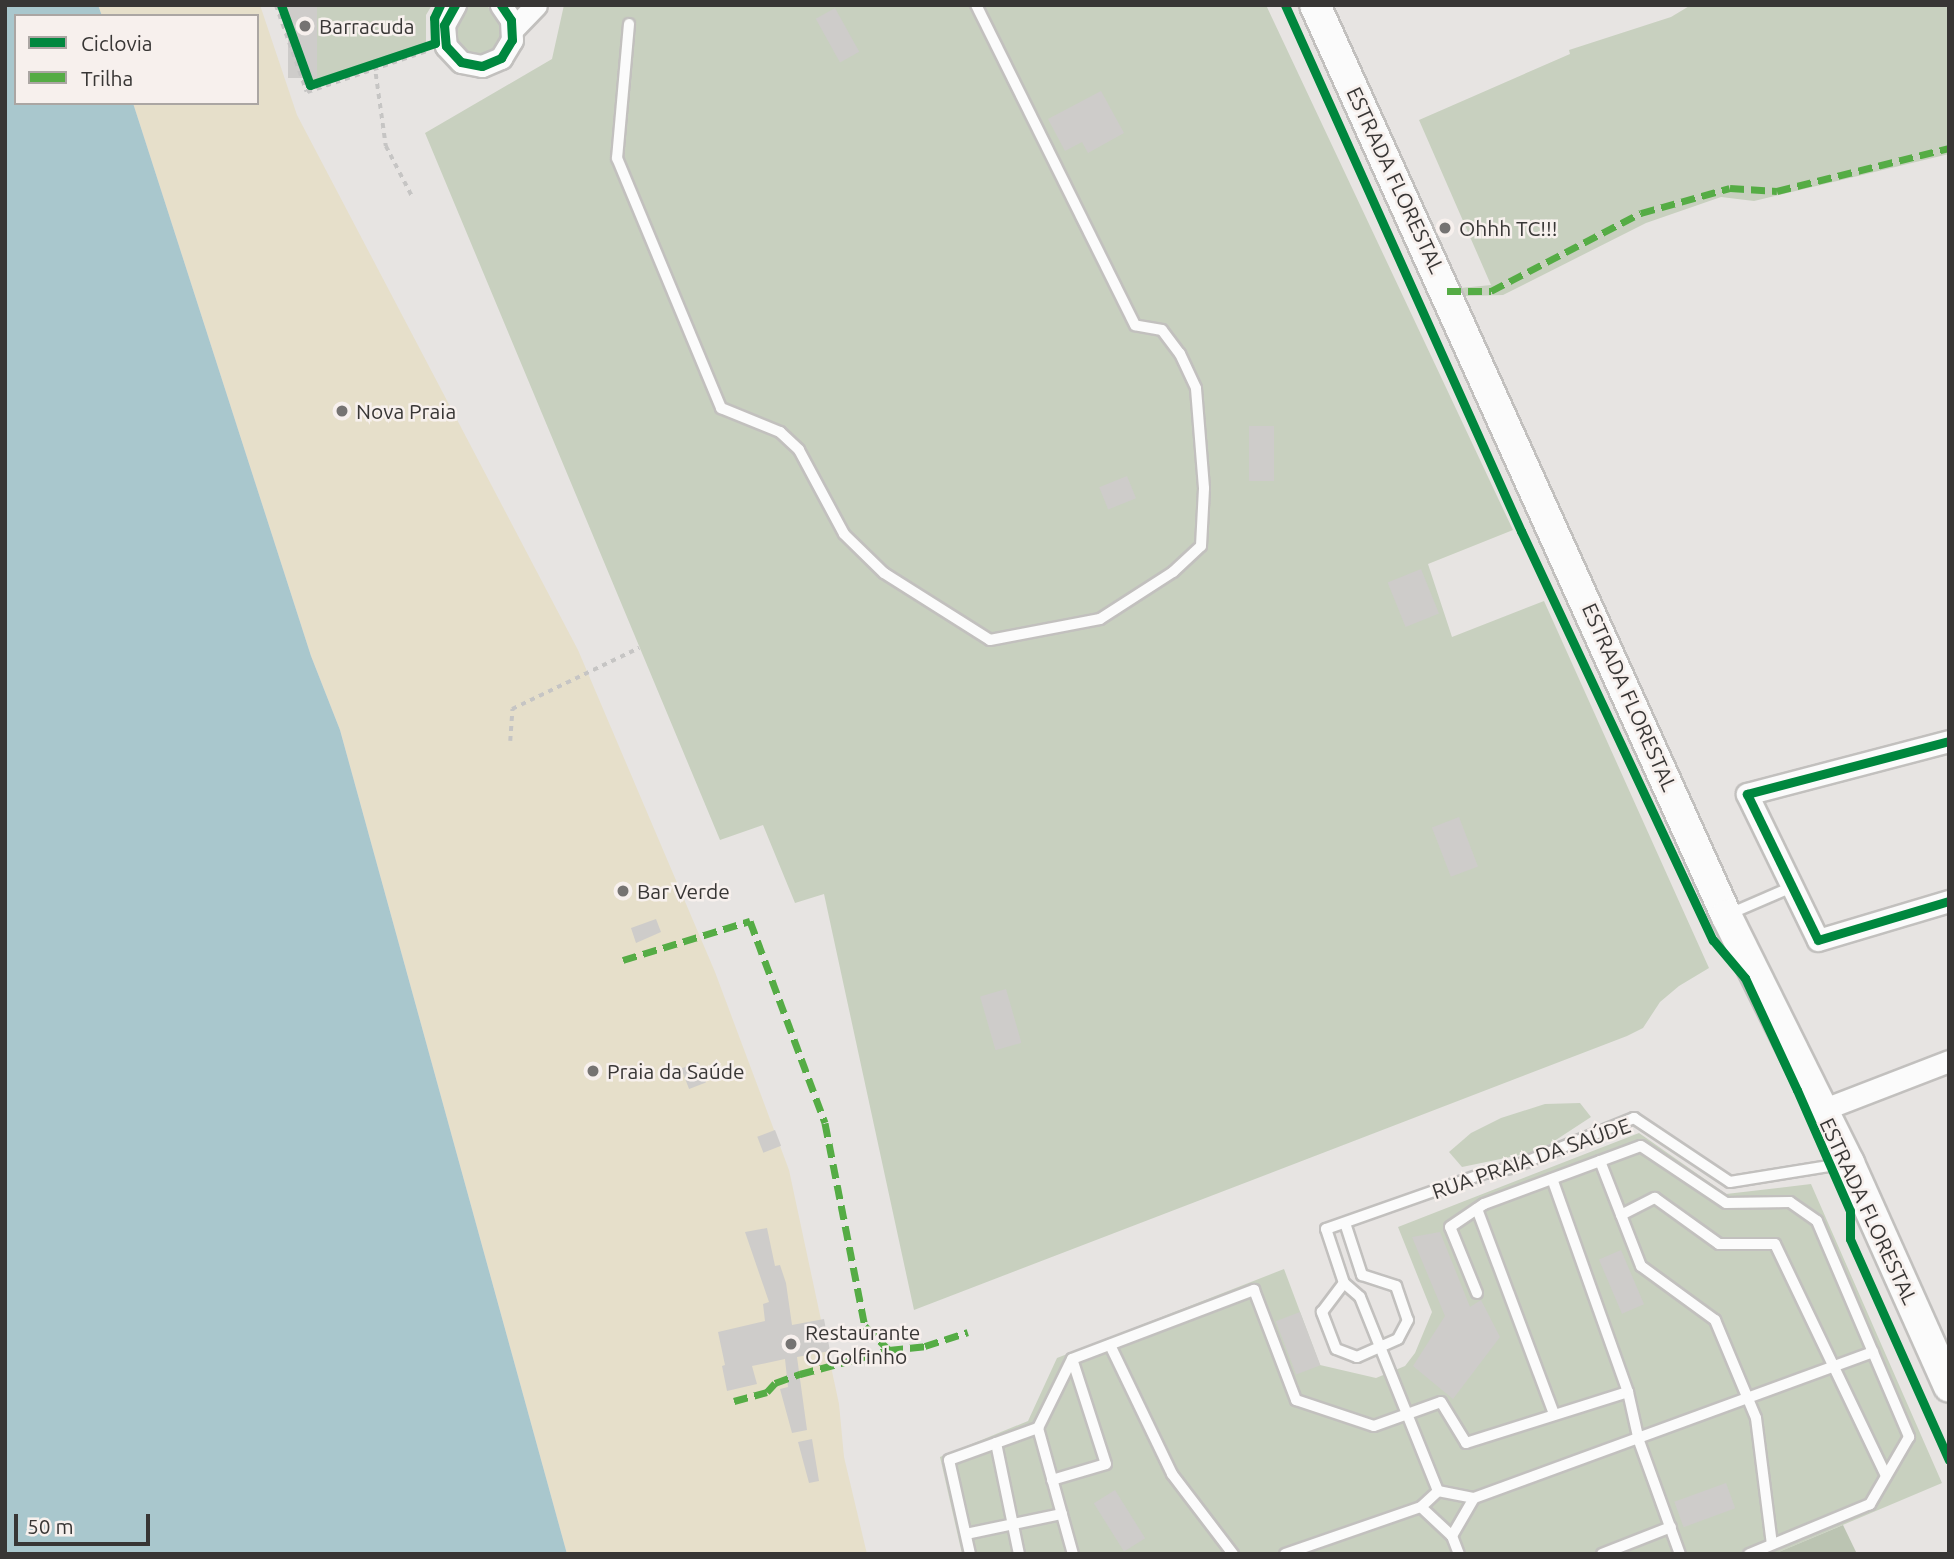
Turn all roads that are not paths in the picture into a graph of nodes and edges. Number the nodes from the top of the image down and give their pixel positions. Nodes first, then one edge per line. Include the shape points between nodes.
1 (455, 5) edge
2 (501, 5) edge
3 (536, 5) edge
4 (976, 5) edge
5 (1315, 5) edge
6 (629, 24) dead end
7 (513, 29) junction
8 (1949, 741) edge
9 (1792, 887) junction
10 (1949, 901) edge
11 (1726, 915) junction
12 (1949, 1061) edge
13 (1822, 1110) junction
14 (1600, 1161) junction
15 (1849, 1163) junction
16 (1552, 1179) junction
17 (1477, 1209) junction
18 (1621, 1215) junction
19 (1345, 1223) junction
20 (1362, 1275) junction
21 (1344, 1283) junction
22 (1477, 1293) dead end
23 (1360, 1297) junction
24 (1111, 1345) junction
25 (1379, 1348) junction
26 (1873, 1352) junction
27 (1072, 1359) junction
28 (1836, 1366) junction
29 (1949, 1387) edge
30 (1628, 1392) junction
31 (1748, 1397) junction
32 (1406, 1414) junction
33 (1555, 1414) junction
34 (1038, 1428) junction
35 (1639, 1441) junction
36 (996, 1443) junction
37 (1886, 1476) junction
38 (1052, 1480) junction
39 (1438, 1491) junction
40 (1474, 1498) junction
41 (1421, 1507) junction
42 (1062, 1514) junction
43 (1013, 1525) junction
44 (1671, 1527) junction
45 (965, 1534) junction
46 (1452, 1536) junction
47 (1772, 1544) junction
48 (1454, 1553) edge
49 (970, 1554) edge
50 (1019, 1554) edge
51 (1073, 1554) edge
52 (1233, 1554) edge
53 (1285, 1554) edge
54 (1602, 1554) edge
55 (1680, 1554) edge
56 (1749, 1554) edge

1 - 7 street via 447,15 443,36 461,62 492,64 508,50
2 - 7 street
3 - 7 street
4 - 6 lane via 1135,325 1162,330 1180,354 1196,388 1204,488 1201,546 1173,572 1100,618 990,640 884,573 844,534 799,450 780,432 721,408 617,158
5 - 11 main road, ESTRADA FLORESTAL
8 - 9 street via 1747,794
9 - 10 street via 1818,940
9 - 11 lane
11 - 13 main road, ESTRADA FLORESTAL
12 - 13 street
13 - 15 main road, ESTRADA FLORESTAL
14 - 16 lane
14 - 18 lane
14 - 26 lane via 1641,1146 1726,1203 1790,1202 1817,1221
15 - 19 lane, RUA PRAIA DA SAÚDE via 1730,1182 1634,1118 1511,1168
15 - 29 main road, ESTRADA FLORESTAL
16 - 17 lane
16 - 30 lane
17 - 22 lane via 1450,1227
17 - 33 lane
18 - 28 lane via 1655,1198 1719,1244 1775,1244
18 - 31 lane via 1641,1266 1715,1321
19 - 20 lane
19 - 21 lane, RUA PRAIA DA SAÚDE via 1326,1229
20 - 23 lane
20 - 25 lane via 1396,1286 1408,1320 1398,1339
21 - 23 lane
21 - 25 lane via 1322,1312 1336,1349 1357,1357
23 - 25 lane
24 - 27 lane
24 - 32 lane via 1254,1290 1296,1400 1374,1426
24 - 52 lane via 1172,1474
25 - 32 lane
26 - 28 lane
26 - 37 lane via 1909,1437
27 - 34 lane
27 - 38 lane via 1106,1464
28 - 31 lane
28 - 37 lane
30 - 33 lane
30 - 35 lane
31 - 35 lane
31 - 47 lane via 1756,1418
32 - 33 lane via 1441,1402 1466,1443
32 - 39 lane
34 - 36 lane
34 - 38 lane
35 - 40 lane
35 - 44 lane
36 - 43 lane
36 - 45 lane via 949,1460
37 - 47 lane via 1870,1504
38 - 42 lane
39 - 40 lane
39 - 41 lane
40 - 46 lane
41 - 46 lane
41 - 53 lane
42 - 43 lane
42 - 51 lane
43 - 45 lane
43 - 50 lane
44 - 54 lane
44 - 55 lane
45 - 49 lane
46 - 48 lane
47 - 56 lane

